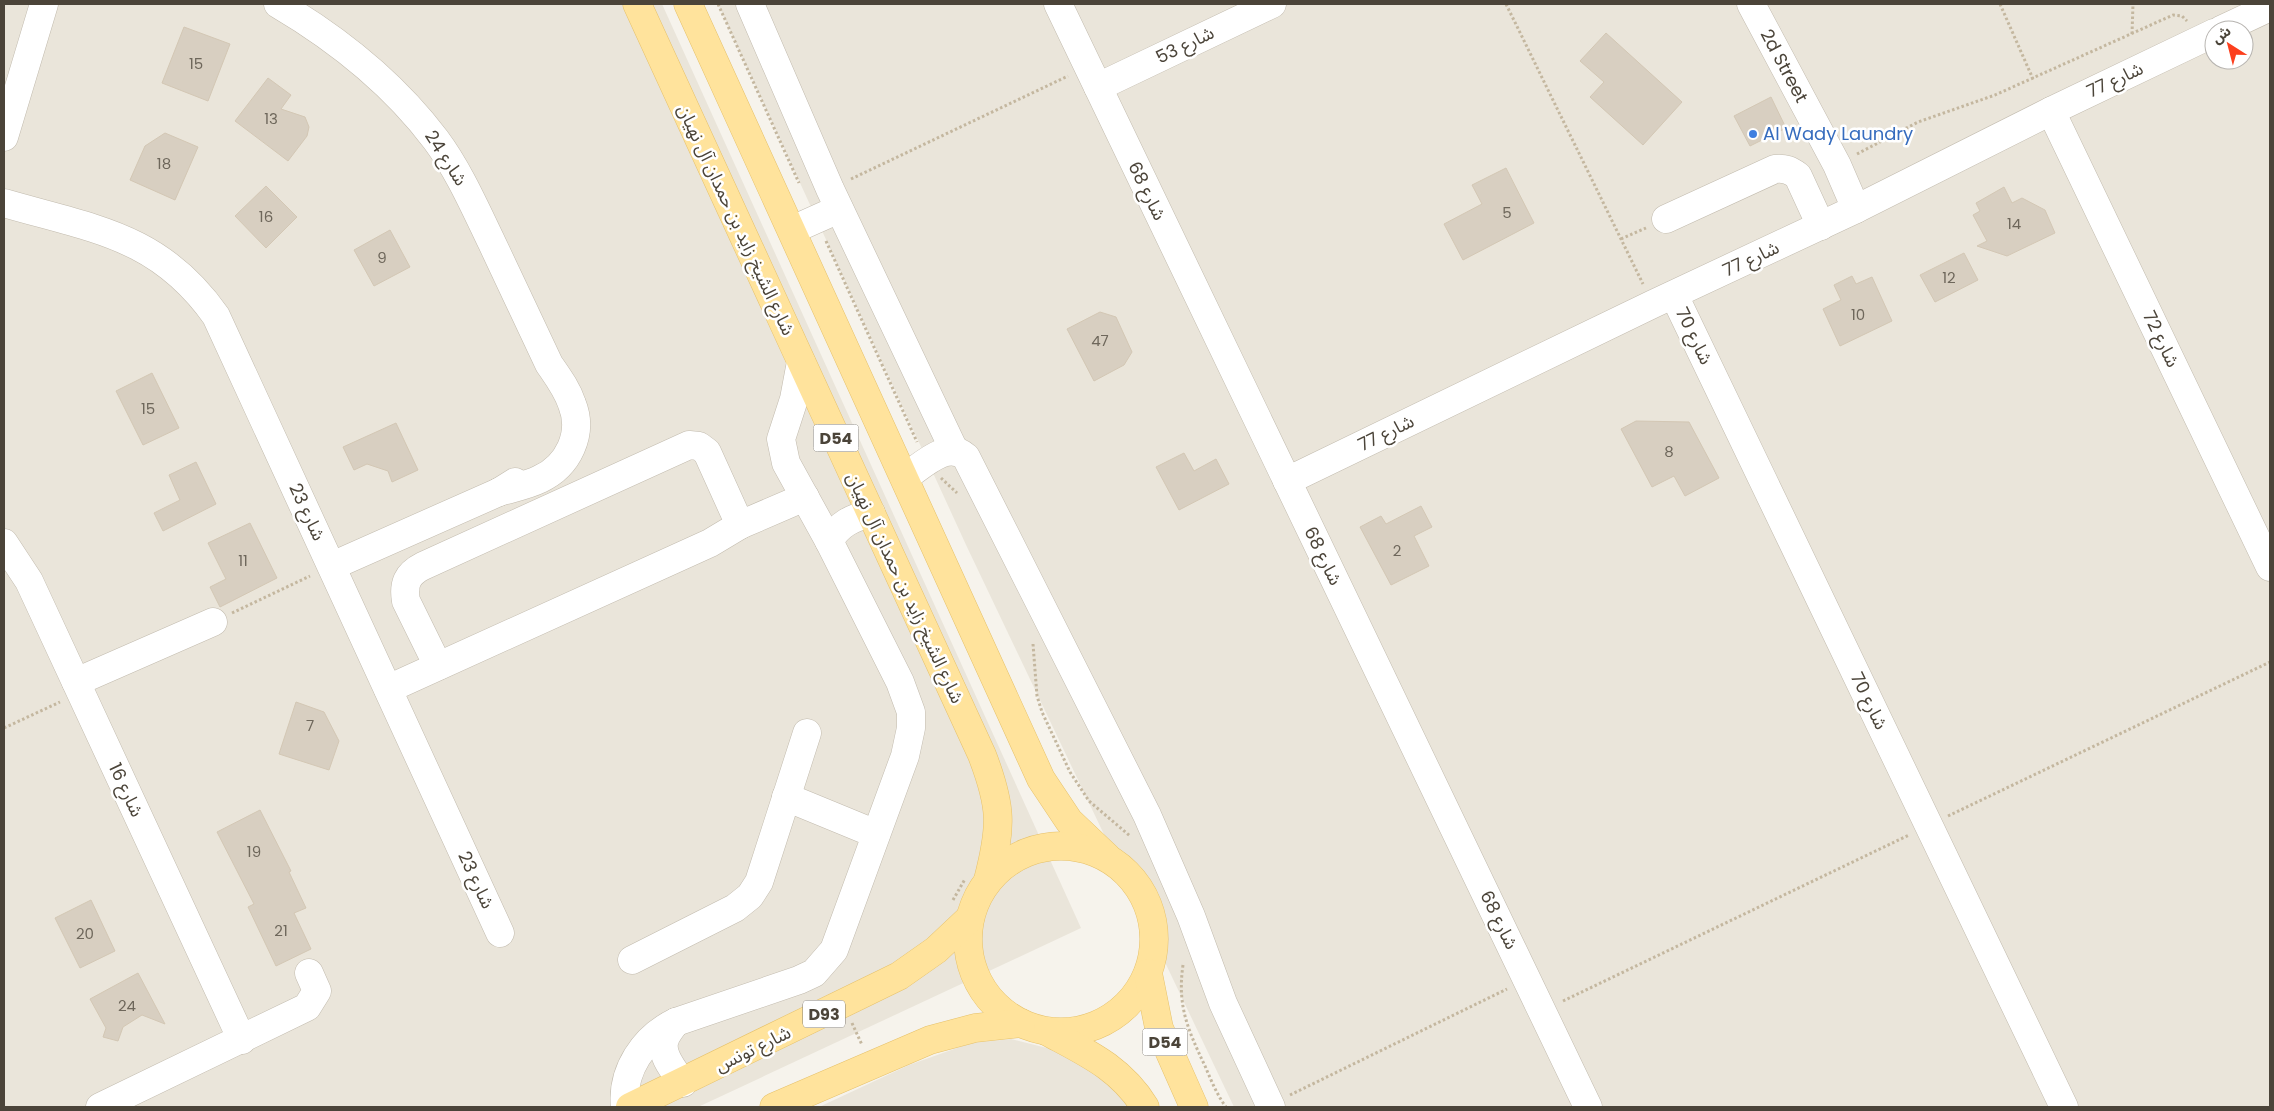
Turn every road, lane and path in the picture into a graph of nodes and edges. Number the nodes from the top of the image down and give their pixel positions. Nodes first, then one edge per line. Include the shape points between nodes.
1 (44, 4) edge
2 (278, 4) edge
3 (637, 4) edge
4 (688, 4) edge
5 (750, 4) edge
6 (1058, 4) edge
7 (1272, 4) edge
8 (1506, 4) edge
9 (1751, 4) edge
10 (2000, 4) edge
11 (2133, 4) edge
12 (2270, 7) edge
13 (2243, 20) edge
14 (2204, 31) edge
15 (2132, 34) junction
16 (2204, 38) edge
17 (1093, 77) junction
18 (2033, 79) junction
19 (2051, 111) junction
20 (4, 137) edge
21 (1837, 165) junction
22 (834, 199) junction
23 (4, 203) edge
24 (1856, 209) junction
25 (1666, 219) dead end
26 (1821, 226) junction
27 (792, 230) junction
28 (1663, 300) junction
29 (801, 362) junction
30 (954, 450) junction
31 (905, 478) junction
32 (1287, 481) junction
33 (805, 497) junction
34 (871, 514) junction
35 (740, 525) junction
36 (829, 541) junction
37 (4, 543) edge
38 (332, 566) junction
39 (2270, 567) edge
40 (213, 622) joint
41 (438, 666) junction
42 (79, 688) junction
43 (388, 689) junction
44 (4, 728) edge
45 (807, 732) dead end
46 (786, 797) junction
47 (876, 834) junction
48 (1107, 857) junction
49 (979, 876) junction
50 (960, 911) junction
51 (500, 933) dead end
52 (1184, 959) dead end
53 (632, 960) dead end
54 (309, 973) dead end
55 (1148, 973) junction
56 (1527, 980) junction
57 (843, 1005) junction
58 (676, 1022) junction
59 (1033, 1027) junction
60 (242, 1040) junction
61 (872, 1065) junction
62 (683, 1083) junction
63 (786, 1104) edge
64 (1270, 1106) edge
65 (100, 1107) edge
66 (625, 1107) edge
67 (630, 1107) edge
68 (1145, 1107) edge
69 (1194, 1107) edge
70 (1226, 1107) edge
71 (1588, 1107) edge
72 (2064, 1107) edge

1 - 20 street
2 - 38 street, شارع 24 via 333,39 364,64 415,113 436,141 467,192 549,364 558,408 557,428 546,456 499,492
3 - 29 main road, شارع الشيخ زايد بن حمدان آل نهيان / D54
4 - 27 main road, D54
5 - 22 street
6 - 17 street, شارع 68
7 - 17 street, شارع 53
8 - 28 path
9 - 21 street, 2d Street
10 - 18 path
11 - 15 path
12 - 13 street, شارع 77
14 - 15 path via 2177,15
15 - 18 path
16 - 19 street, شارع 77
17 - 22 path
17 - 32 street, شارع 68
18 - 21 path via 1918,122
19 - 24 street, شارع 77
19 - 39 street, شارع 72
21 - 24 street, 2d Street
22 - 27 street
22 - 30 street
23 - 38 street, شارع 23 via 129,242 156,255 188,282 216,316
24 - 26 street, شارع 77
25 - 26 street via 1775,169 1784,168 1798,176
26 - 28 street, شارع 77
27 - 31 main road, D54
28 - 32 street, شارع 77
28 - 72 street, شارع 70
29 - 33 street via 781,440 786,463
29 - 34 main road, شارع الشيخ زايد بن حمدان آل نهيان / D54
30 - 31 street via 940,454
30 - 64 street via 969,463 1147,815 1191,916 1223,1003
31 - 48 main road, D54 via 1045,786 1069,821
32 - 56 street, شارع 68
33 - 35 street
33 - 36 street
34 - 36 street via 844,523
34 - 49 main road, شارع الشيخ زايد بن حمدان آل نهيان / D54 via 994,786 999,820
35 - 41 street via 725,536
35 - 41 street via 707,452 699,446 688,445 440,558 413,571 404,590 406,601
36 - 47 street via 900,682 911,712 905,756
37 - 42 street, شارع 16 via 29,582
38 - 40 path
38 - 43 street, شارع 23
40 - 42 street
41 - 43 street
42 - 44 path
42 - 60 street, شارع 16
43 - 51 street, شارع 23
45 - 46 street
46 - 47 street
46 - 53 street via 759,882 750,896 735,908
47 - 58 street via 834,950 814,973
48 - 49 main road via 1076,846 1044,847 1013,858
48 - 55 main road via 1128,874 1144,895 1153,921 1154,947
49 - 50 path
49 - 50 main road via 977,898
50 - 57 main road, شارع تونس / D93 via 936,950 899,976
50 - 59 main road via 972,968 983,990 1000,1010
52 - 70 path via 1180,986 1186,1023
54 - 60 street via 317,991 307,1007
55 - 59 main road via 1131,1000 1106,1020 1076,1031
55 - 69 main road, D54 via 1159,1028
56 - 64 path
56 - 71 street, شارع 68
57 - 61 path
57 - 62 main road, شارع تونس / D93
58 - 62 street via 664,1040 664,1048
58 - 66 street via 662,1028 641,1050 626,1081
59 - 61 main road via 983,1026 952,1033
59 - 68 main road via 1100,1060 1121,1077
60 - 65 street
61 - 63 main road
62 - 67 main road, شارع تونس / D93

